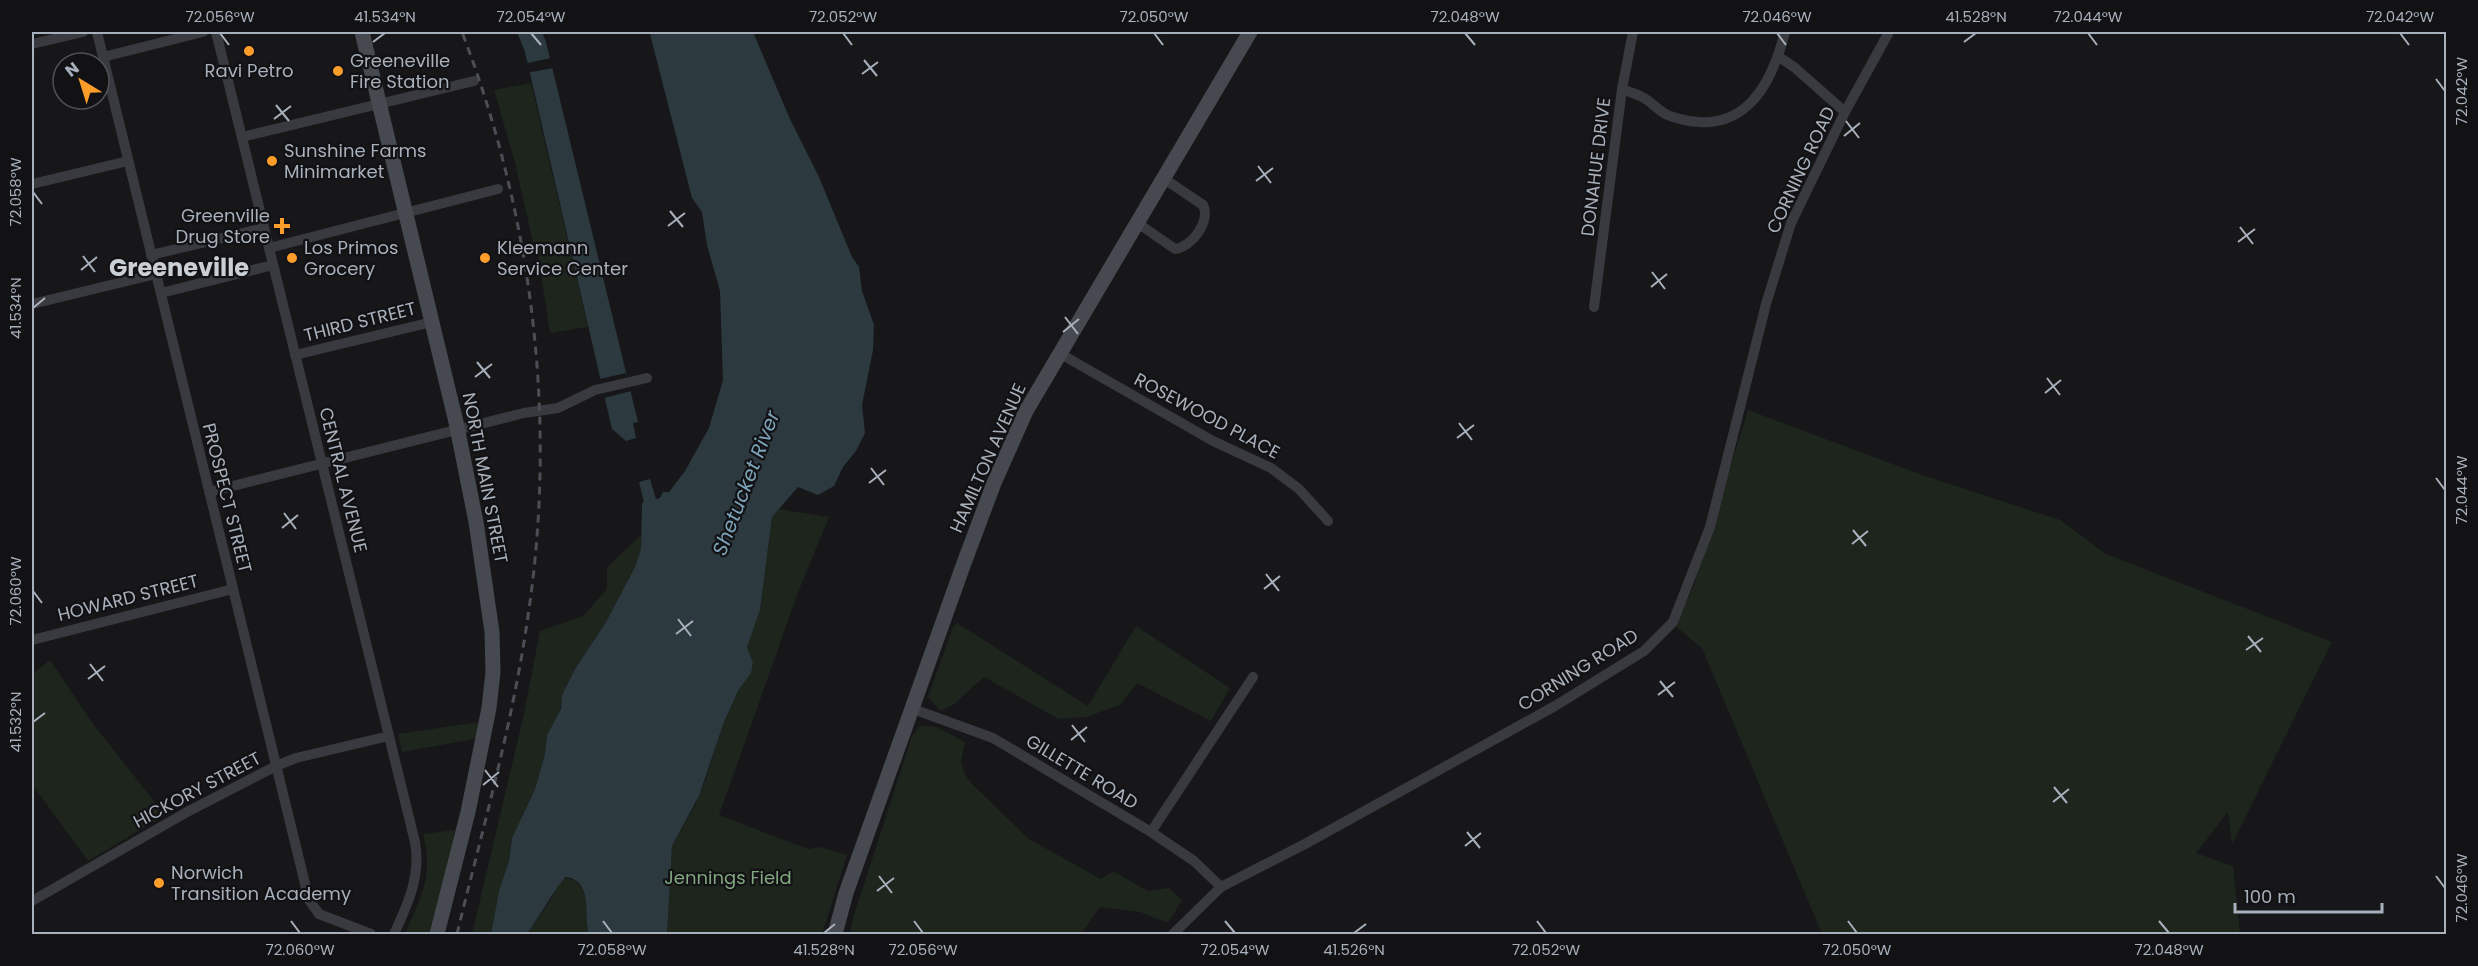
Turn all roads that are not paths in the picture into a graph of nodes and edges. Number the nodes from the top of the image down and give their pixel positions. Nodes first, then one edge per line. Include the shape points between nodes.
1 (83, 32) edge
2 (97, 32) edge
3 (203, 32) edge
4 (216, 32) edge
5 (362, 32) edge
6 (1250, 32) edge
7 (1633, 32) edge
8 (1785, 32) edge
9 (1889, 32) edge
10 (32, 44) edge
11 (102, 51) edge
12 (111, 55) edge
13 (1779, 57) junction
14 (474, 81) dead end
15 (1623, 89) junction
16 (111, 90) edge
17 (380, 103) junction
18 (1845, 112) junction
19 (242, 137) junction
20 (128, 161) junction
21 (1163, 178) junction
22 (32, 184) edge
23 (498, 189) dead end
24 (406, 213) junction
25 (1137, 222) junction
26 (264, 228) junction
27 (269, 248) junction
28 (152, 255) junction
29 (273, 266) junction
30 (156, 274) junction
31 (161, 293) junction
32 (32, 304) edge
33 (1594, 307) dead end
34 (432, 322) junction
35 (1059, 353) junction
36 (296, 355) junction
37 (647, 378) dead end
38 (458, 430) junction
39 (322, 464) junction
40 (209, 492) junction
41 (1328, 521) dead end
42 (233, 589) junction
43 (32, 640) edge
44 (1253, 677) dead end
45 (913, 709) junction
46 (389, 736) junction
47 (276, 766) junction
48 (1151, 832) junction
49 (1221, 887) junction
50 (32, 901) edge
51 (371, 934) edge
52 (394, 934) edge
53 (437, 934) edge
54 (834, 934) edge
55 (1173, 934) edge

1 - 10 street
2 - 11 street, PROSPECT STREET
3 - 12 street
4 - 19 street, CENTRAL AVENUE
5 - 17 main road, NORTH MAIN STREET
6 - 21 main road, HAMILTON AVENUE
7 - 15 street, DONAHUE DRIVE
8 - 13 street
9 - 18 street, CORNING ROAD
13 - 15 street via 1750,106 1722,121 1690,122 1668,116 1644,98
13 - 18 street
14 - 17 street
15 - 33 street, DONAHUE DRIVE
16 - 20 street, PROSPECT STREET
17 - 19 street
17 - 24 main road, NORTH MAIN STREET
18 - 49 street, CORNING ROAD via 1791,223 1766,304 1710,527 1673,622 1644,651 1555,706
19 - 26 street, CENTRAL AVENUE
20 - 22 street
20 - 28 street, PROSPECT STREET
21 - 25 main road, HAMILTON AVENUE
21 - 25 street via 1205,207 1200,229 1185,247 1175,249
23 - 24 street
24 - 27 street
24 - 34 main road, NORTH MAIN STREET
25 - 35 main road, HAMILTON AVENUE
26 - 27 street, CENTRAL AVENUE
26 - 28 street
27 - 29 street, CENTRAL AVENUE
28 - 30 street, PROSPECT STREET
29 - 31 street
29 - 36 street, CENTRAL AVENUE
30 - 31 street, PROSPECT STREET
30 - 32 street
31 - 40 street, PROSPECT STREET
34 - 36 street, THIRD STREET
34 - 38 main road, NORTH MAIN STREET
35 - 41 street, ROSEWOOD PLACE via 1213,441 1271,468 1299,489
35 - 45 main road, HAMILTON AVENUE via 1026,411 994,483
36 - 39 street, CENTRAL AVENUE
37 - 38 street via 602,388 558,408
38 - 39 street
38 - 53 main road, NORTH MAIN STREET via 485,578 493,672 468,812
39 - 40 street
39 - 46 street, CENTRAL AVENUE
40 - 42 street, PROSPECT STREET
42 - 43 street, HOWARD STREET
42 - 47 street, PROSPECT STREET
44 - 48 street
45 - 48 street, GILLETTE ROAD via 993,738
45 - 54 main road, HAMILTON AVENUE
46 - 47 street, HICKORY STREET
46 - 52 street, CENTRAL AVENUE via 418,861 414,885
47 - 50 street, HICKORY STREET via 179,816
47 - 51 street, PROSPECT STREET via 310,905 319,914
48 - 49 street, GILLETTE ROAD via 1194,861
49 - 55 street, CORNING ROAD

